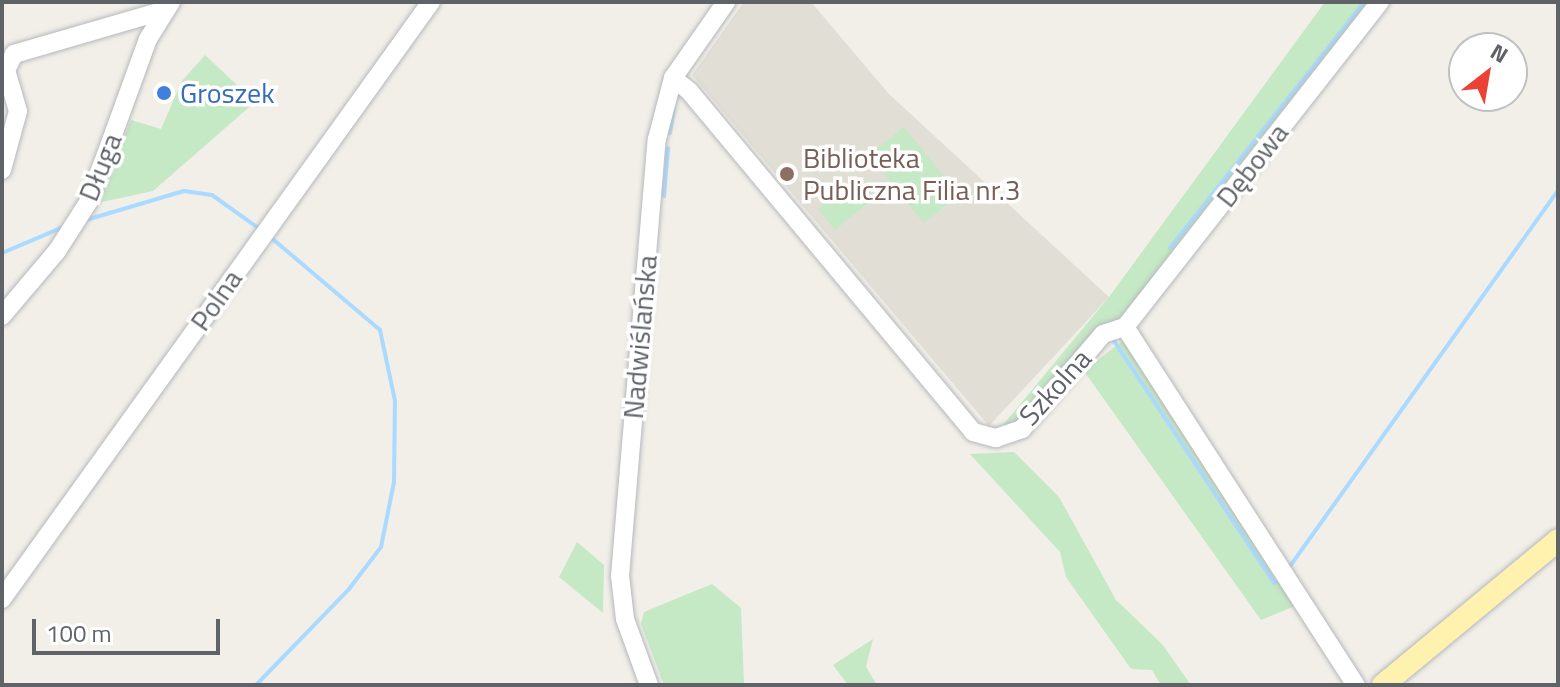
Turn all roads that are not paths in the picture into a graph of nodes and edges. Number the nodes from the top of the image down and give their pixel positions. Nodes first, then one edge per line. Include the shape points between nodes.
1 (431, 2) edge
2 (726, 2) edge
3 (1380, 2) edge
4 (168, 6) edge
5 (673, 78) junction
6 (2, 170) edge
7 (2, 316) edge
8 (1125, 327) junction
9 (1558, 540) edge
10 (2, 599) edge
11 (1384, 684) edge
12 (649, 685) edge
13 (1356, 685) edge

1 - 10 street, Polna
2 - 5 street, Nadwiślańska
3 - 8 street, Dębowa
4 - 6 street via 14,54 6,70 18,111
4 - 7 street, Długa via 76,223
5 - 8 street, Szkolna via 973,432 996,438 1022,429 1103,334
5 - 12 street, Nadwiślańska via 657,139 620,576 625,619
8 - 13 street
9 - 11 main road

